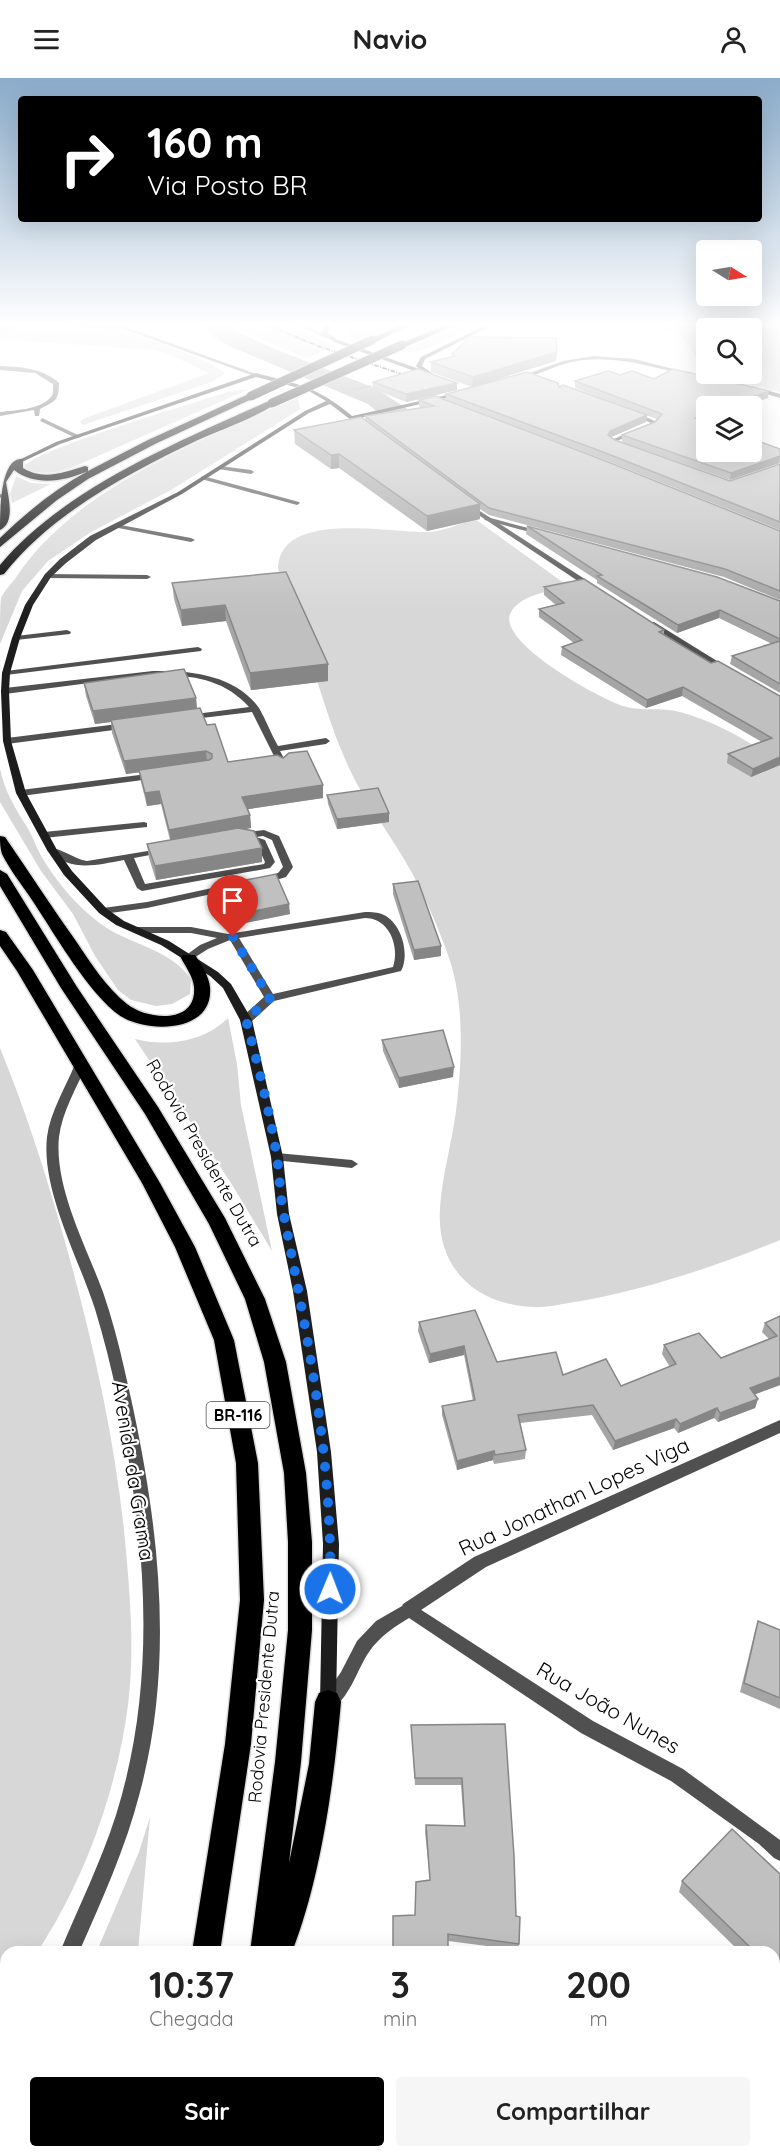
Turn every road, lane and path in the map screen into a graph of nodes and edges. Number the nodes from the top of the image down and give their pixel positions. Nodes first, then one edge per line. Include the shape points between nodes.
1 (49, 420) edge
2 (127, 420) edge
3 (188, 420) edge
4 (201, 420) edge
5 (236, 420) edge
6 (295, 420) edge
7 (353, 420) edge
8 (649, 420) edge
9 (361, 426) edge
10 (78, 437) junction
11 (627, 448) edge
12 (20, 461) junction
13 (220, 468) junction
14 (251, 472) dead end
15 (203, 478) junction
16 (460, 499) edge
17 (1, 501) edge
18 (297, 503) dead end
19 (487, 519) junction
20 (115, 526) junction
21 (0, 527) edge
22 (554, 537) edge
23 (191, 540) dead end
24 (0, 544) edge
25 (16, 553) junction
26 (0, 572) edge
27 (48, 576) junction
28 (147, 577) dead end
29 (0, 585) edge
30 (597, 590) edge
31 (647, 621) edge
32 (67, 632) dead end
33 (16, 638) junction
34 (198, 649) dead end
35 (6, 673) junction
36 (735, 674) edge
37 (5, 691) junction
38 (255, 709) junction
39 (172, 720) edge
40 (137, 724) edge
41 (7, 741) junction
42 (326, 741) dead end
43 (275, 749) junction
44 (283, 766) edge
45 (161, 775) edge
46 (21, 793) junction
47 (144, 825) dead end
48 (44, 835) junction
49 (0, 840) edge
50 (170, 849) edge
51 (52, 850) junction
52 (128, 857) junction
53 (0, 874) edge
54 (142, 888) junction
55 (147, 904) junction
56 (103, 911) junction
57 (138, 930) junction
58 (0, 935) edge
59 (231, 937) junction
60 (0, 956) edge
61 (189, 958) junction
62 (25, 970) junction
63 (270, 998) junction
64 (246, 1020) junction
65 (81, 1064) junction
66 (277, 1157) junction
67 (352, 1164) dead end
68 (780, 1426) edge
69 (410, 1609) junction
70 (328, 1702) junction
71 (780, 1852) edge
72 (72, 1946) edge
73 (207, 1946) edge
74 (265, 1946) edge
75 (280, 1946) edge

1 - 10 street
2 - 10 main road
3 - 12 highway via 77,473 32,477 18,470
4 - 24 highway via 73,484
5 - 25 highway, bridge via 126,472 77,503
6 - 13 main road
7 - 9 street
8 - 11 street via 656,423 612,441
10 - 12 main road
12 - 17 highway via 1,482
13 - 14 street
13 - 15 main road
15 - 18 street
15 - 20 main road
16 - 19 street
17 - 21 highway via 5,514
19 - 22 street
19 - 30 street
20 - 23 street
20 - 27 main road via 76,550
25 - 26 highway
25 - 29 highway
27 - 28 street
27 - 33 main road via 28,604
31 - 36 street
32 - 33 street
33 - 35 main road
34 - 35 street
35 - 37 main road
37 - 38 street via 178,673 228,687 244,696
37 - 41 main road
38 - 39 street
38 - 43 street
40 - 41 street
41 - 46 main road
42 - 43 street
43 - 44 street
45 - 46 street
46 - 48 main road
47 - 48 street
48 - 51 main road
49 - 61 highway via 96,981 121,1009 135,1018 163,1023 192,1013 201,1001 202,987
50 - 52 street
51 - 52 street via 78,863
51 - 56 main road via 78,886
52 - 54 street
53 - 74 highway, Rodovia Presidente Dutra / BR-116 via 218,1223 255,1299 275,1362 295,1473 300,1630
54 - 55 street
54 - 55 street via 263,868 269,864 258,838 226,840 255,833 276,838 288,867 277,878
55 - 56 street
56 - 57 main road
57 - 59 street via 191,930
57 - 61 main road
58 - 62 highway, Rodovia Presidente Dutra / BR-116
59 - 61 street via 204,947
59 - 63 street
59 - 63 street via 365,915 388,922 401,952 397,969
60 - 62 highway
61 - 64 main road via 227,986
62 - 65 highway, Rodovia Presidente Dutra / BR-116
63 - 64 street
64 - 66 main road
65 - 72 street, Avenida da Grama via 53,1137 54,1158 58,1185 97,1294 124,1399 144,1515 151,1634 149,1700 137,1770 95,1895
65 - 73 highway, Rodovia Presidente Dutra / BR-116 via 185,1247 224,1340 247,1463 252,1599 238,1744
66 - 67 street
66 - 70 main road via 283,1214 300,1290 324,1452 331,1544
68 - 69 street, Rua Jonathan Lopes Viga via 480,1562
69 - 70 street, Rua Jonathan Lopes Viga via 382,1626 363,1646 347,1678
69 - 71 street, Rua João Nunes via 587,1727 677,1775
70 - 75 highway via 322,1764 299,1882

